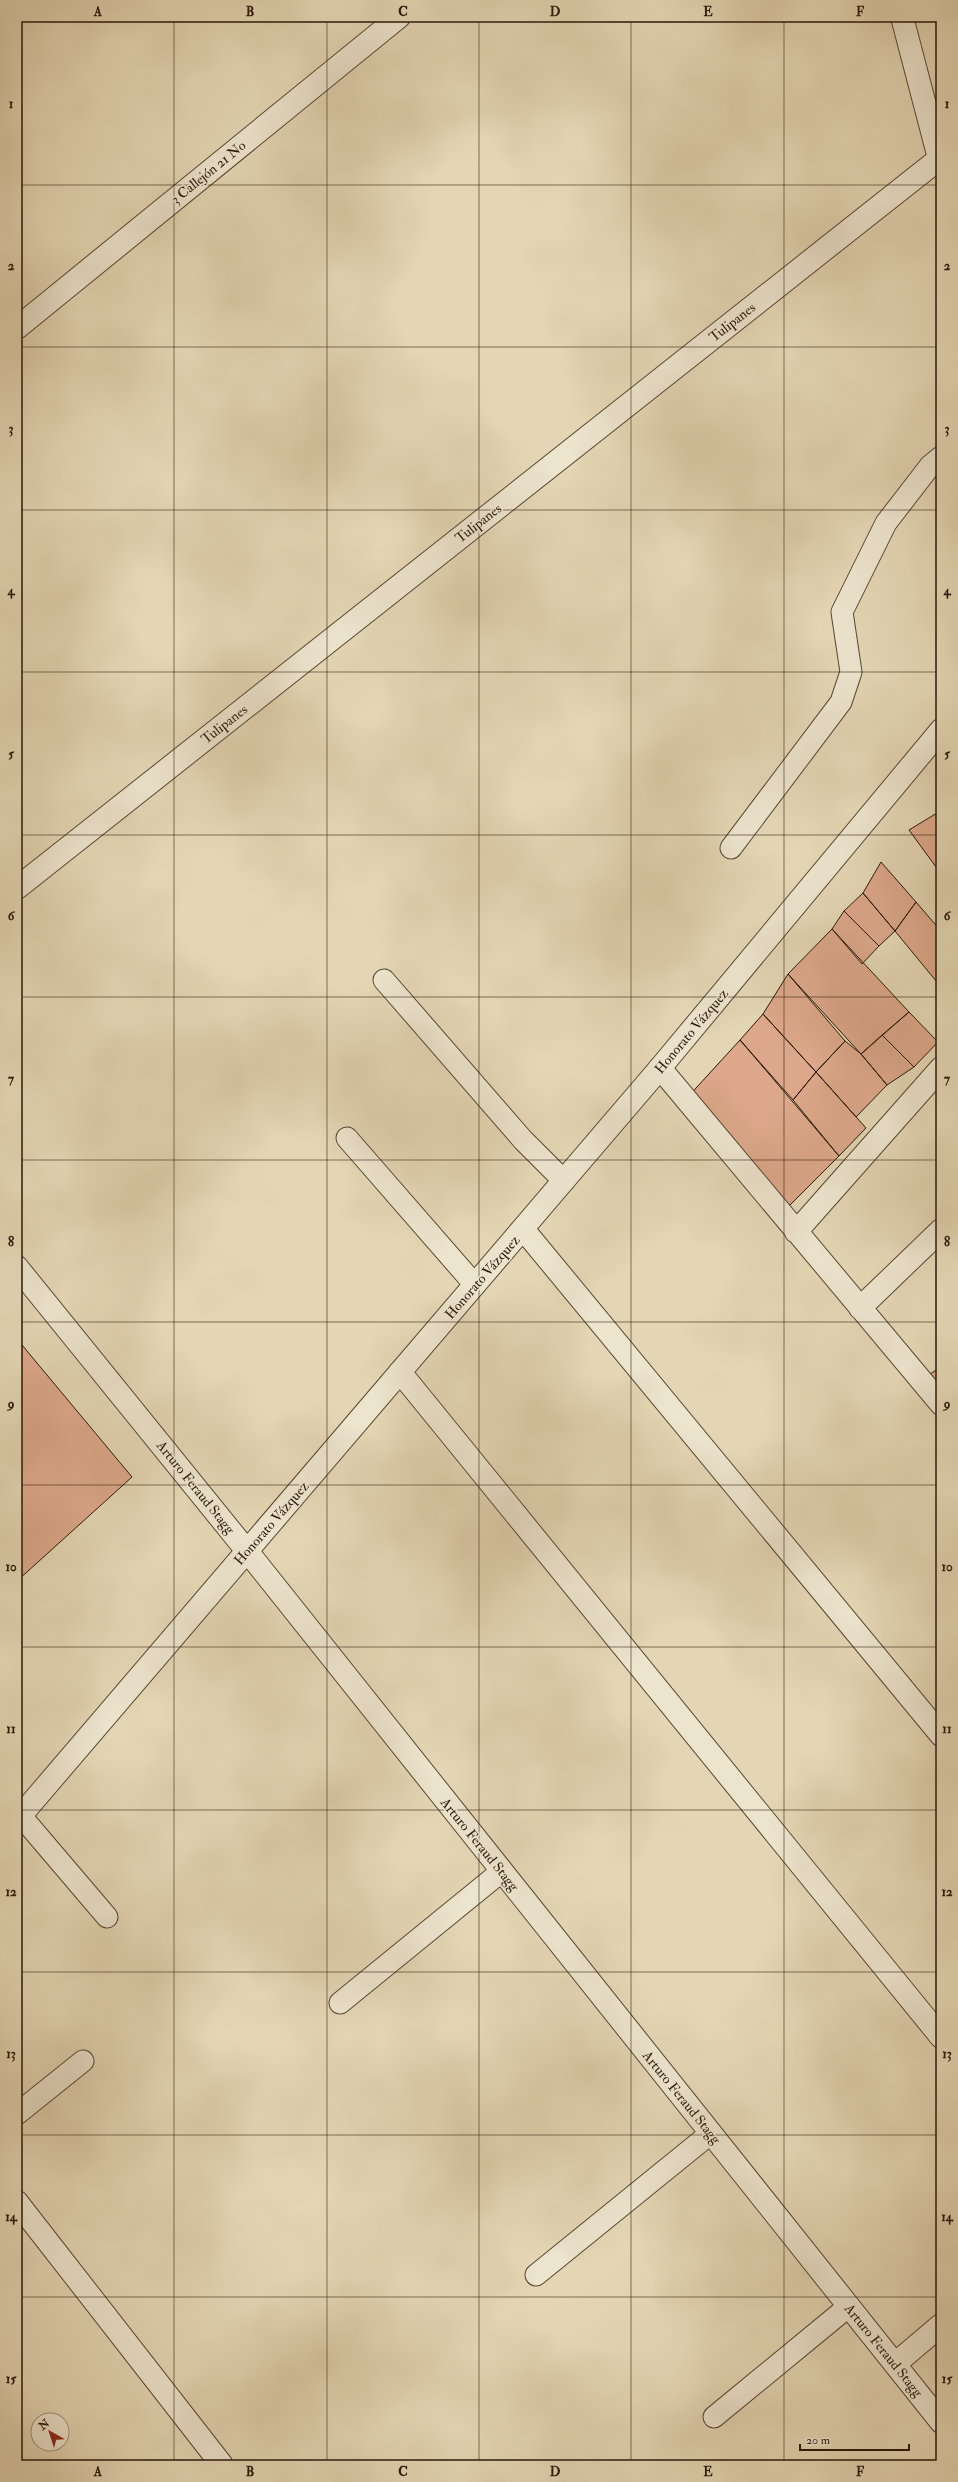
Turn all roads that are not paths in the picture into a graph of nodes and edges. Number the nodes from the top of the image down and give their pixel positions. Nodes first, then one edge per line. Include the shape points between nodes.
1 (398, 17) edge
2 (902, 17) edge
3 (940, 162) edge
4 (17, 328) edge
5 (941, 457) edge
6 (941, 730) edge
7 (731, 848) dead end
8 (17, 888) edge
9 (384, 980) dead end
10 (660, 1068) junction
11 (941, 1068) edge
12 (347, 1138) dead end
13 (564, 1181) junction
14 (523, 1229) junction
15 (941, 1230) edge
16 (796, 1232) junction
17 (17, 1267) edge
18 (475, 1284) junction
19 (860, 1308) junction
20 (400, 1372) junction
21 (941, 1404) edge
22 (247, 1551) junction
23 (941, 1735) edge
24 (19, 1818) edge
25 (502, 1871) junction
26 (107, 1917) dead end
27 (340, 2004) dead end
28 (941, 2037) edge
29 (83, 2061) dead end
30 (17, 2114) edge
31 (711, 2133) junction
32 (17, 2202) edge
33 (536, 2275) dead end
34 (849, 2306) junction
35 (941, 2325) edge
36 (895, 2364) junction
37 (714, 2418) dead end
38 (941, 2422) edge
39 (222, 2465) edge

1 - 4 street, 3 Callejón 21 No
2 - 3 street
3 - 8 street, Tulipanes
5 - 7 lane via 930,466 886,523 842,612 851,672 841,702
6 - 10 street, Honorato Vázquez
9 - 13 lane via 523,1140
10 - 13 street, Honorato Vázquez
10 - 16 street
11 - 16 street
12 - 18 lane
13 - 14 street, Honorato Vázquez
14 - 18 street, Honorato Vázquez
14 - 23 street
15 - 19 street
16 - 19 street
17 - 22 street, Arturo Feraud Stagg
18 - 20 street, Honorato Vázquez
19 - 21 street
20 - 22 street, Honorato Vázquez
20 - 28 street
22 - 24 street, Honorato Vázquez
22 - 25 street, Arturo Feraud Stagg
24 - 26 lane
25 - 27 lane
25 - 31 street, Arturo Feraud Stagg
29 - 30 lane
31 - 33 lane
31 - 34 street, Arturo Feraud Stagg
32 - 39 street
34 - 36 street, Arturo Feraud Stagg
34 - 37 lane
35 - 36 street
36 - 38 street, Arturo Feraud Stagg

